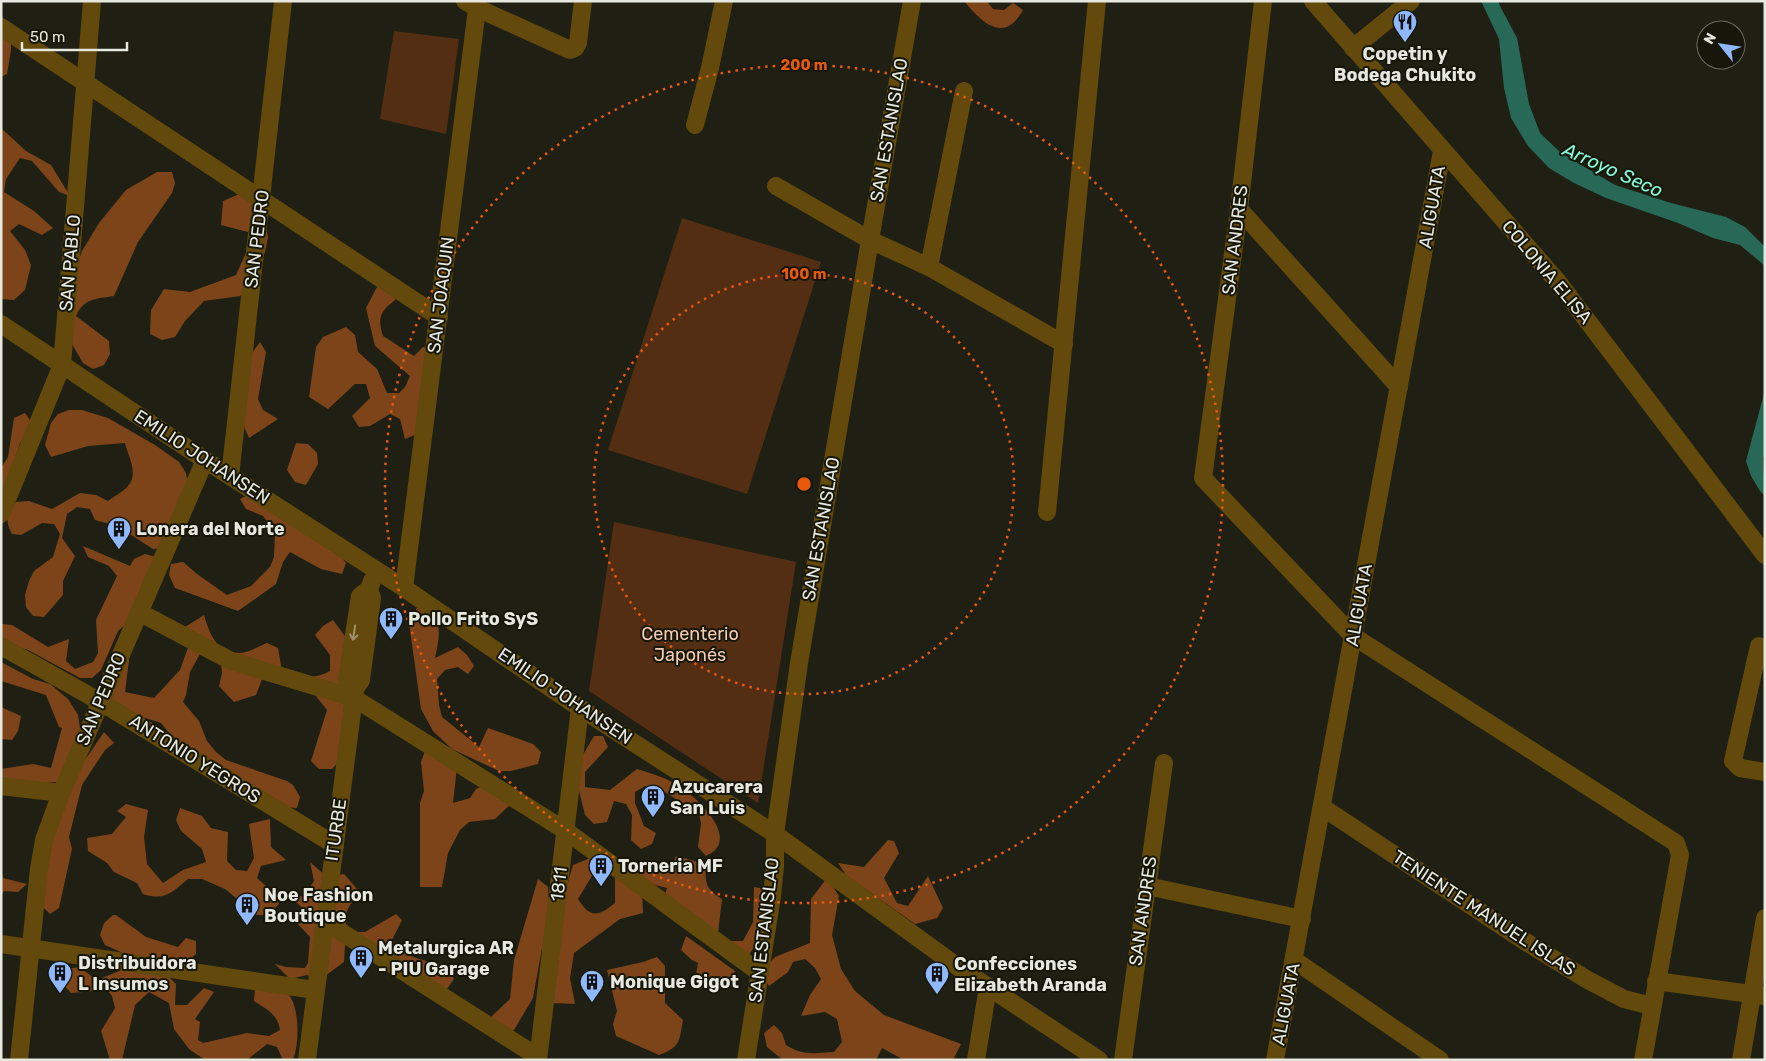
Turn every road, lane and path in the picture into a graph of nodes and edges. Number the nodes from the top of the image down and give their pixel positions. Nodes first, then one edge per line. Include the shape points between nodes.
1 (92, 1) edge
2 (283, 1) edge
3 (583, 1) edge
4 (724, 1) edge
5 (912, 1) edge
6 (1097, 1) edge
7 (1263, 1) edge
8 (1313, 1) edge
9 (1411, 1) edge
10 (473, 4) edge
11 (1, 27) edge
12 (1353, 48) junction
13 (85, 83) junction
14 (964, 91) dead end
15 (694, 125) dead end
16 (1442, 151) junction
17 (776, 186) dead end
18 (261, 200) junction
19 (1239, 209) junction
20 (870, 240) junction
21 (929, 267) junction
22 (439, 317) junction
23 (1, 324) edge
24 (1064, 344) junction
25 (62, 365) junction
26 (1399, 387) junction
27 (205, 460) junction
28 (230, 476) junction
29 (1047, 512) dead end
30 (1, 514) edge
31 (1765, 555) edge
32 (376, 570) junction
33 (404, 588) junction
34 (139, 612) junction
35 (1353, 636) junction
36 (1, 646) edge
37 (1759, 646) dead end
38 (354, 694) junction
39 (99, 701) junction
40 (580, 708) junction
41 (1164, 763) dead end
42 (1765, 772) edge
43 (1, 786) edge
44 (61, 793) junction
45 (1322, 807) junction
46 (566, 831) junction
47 (775, 834) junction
48 (334, 845) junction
49 (1147, 886) junction
50 (1765, 918) edge
51 (1302, 919) junction
52 (324, 921) junction
53 (1, 944) edge
54 (30, 947) junction
55 (1294, 960) junction
56 (760, 973) junction
57 (1656, 981) junction
58 (988, 987) junction
59 (315, 990) junction
60 (1758, 995) edge
61 (1652, 1006) junction
62 (538, 1058) edge
63 (18, 1060) edge
64 (307, 1060) edge
65 (746, 1060) edge
66 (976, 1060) edge
67 (1100, 1060) edge
68 (1123, 1060) edge
69 (1275, 1060) edge
70 (1440, 1060) edge
71 (1643, 1060) edge
72 (1741, 1060) edge

1 - 13 street, SAN PABLO
2 - 18 street, SAN PEDRO
3 - 10 street via 578,43 570,50
4 - 15 street
5 - 20 street, SAN ESTANISLAO
6 - 24 street
7 - 19 street, SAN ANDRES
8 - 12 street, COLONIA ELISA
9 - 12 street
10 - 22 street, SAN JOAQUIN
11 - 13 street
12 - 16 street, COLONIA ELISA
13 - 18 street
13 - 25 street, SAN PABLO
14 - 21 street
16 - 26 street, ALIGUATA
16 - 31 street, COLONIA ELISA via 1558,282
17 - 20 street
18 - 22 street
18 - 28 street, SAN PEDRO
19 - 26 street
19 - 35 street, SAN ANDRES via 1203,478
20 - 21 street
20 - 47 street, SAN ESTANISLAO via 798,663
21 - 24 street
22 - 33 street, SAN JOAQUIN
23 - 25 street, EMILIO JOHANSEN
24 - 29 street
25 - 27 street, EMILIO JOHANSEN
25 - 30 street, SAN PABLO
26 - 35 street, ALIGUATA
27 - 28 street, EMILIO JOHANSEN
27 - 34 street, SAN PEDRO
28 - 32 street, EMILIO JOHANSEN
32 - 33 street, EMILIO JOHANSEN
32 - 38 street, ITURBE via 369,589 360,596 347,680
33 - 40 street, EMILIO JOHANSEN
34 - 38 street via 231,661
34 - 39 street, SAN PEDRO
35 - 45 street, ALIGUATA
35 - 57 street via 1676,843 1680,854
36 - 39 street, ANTONIO YEGROS
37 - 42 street via 1733,761 1740,768
38 - 46 street
38 - 48 street, ITURBE
39 - 44 street, SAN PEDRO
39 - 48 street, ANTONIO YEGROS
40 - 46 street, 1811
40 - 47 street, EMILIO JOHANSEN
41 - 49 street, SAN ANDRES
43 - 44 street
44 - 54 street, SAN PEDRO via 44,840
45 - 51 street, ALIGUATA
45 - 61 street, TENIENTE MANUEL ISLAS via 1586,979 1624,999
46 - 56 street
46 - 62 street, 1811
47 - 56 street, SAN ESTANISLAO via 774,881
47 - 58 street, EMILIO JOHANSEN
48 - 52 street, ITURBE
49 - 51 street
49 - 68 street, SAN ANDRES
50 - 60 street
51 - 55 street, ALIGUATA
52 - 59 street, ITURBE
52 - 62 street
53 - 54 street
54 - 59 street
54 - 63 street, SAN PEDRO
55 - 69 street, ALIGUATA
55 - 70 street
56 - 65 street, SAN ESTANISLAO
57 - 60 street
57 - 61 street
58 - 66 street
58 - 67 street, EMILIO JOHANSEN
59 - 64 street, ITURBE
60 - 72 street
61 - 71 street

